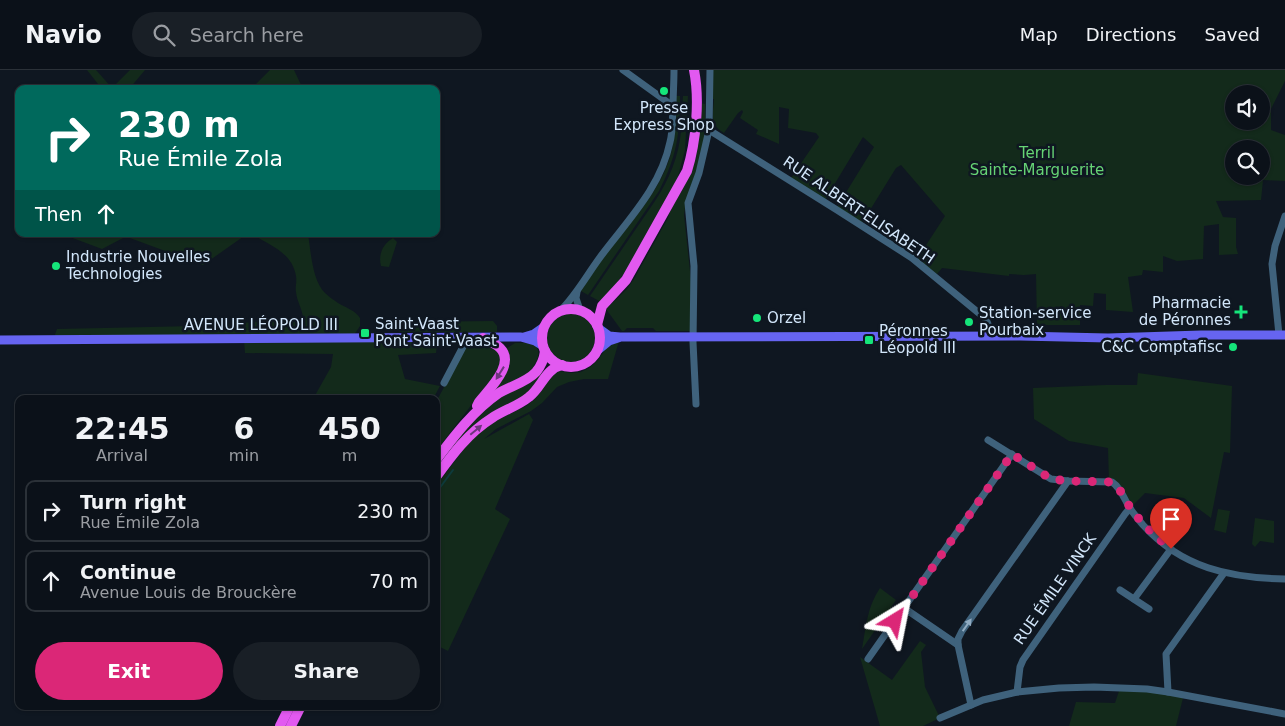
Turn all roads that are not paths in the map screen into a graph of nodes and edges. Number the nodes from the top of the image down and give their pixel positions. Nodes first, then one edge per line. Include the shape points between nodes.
1 (623, 70) edge
2 (674, 70) edge
3 (710, 70) edge
4 (673, 106) junction
5 (708, 130) junction
6 (678, 188) junction
7 (1285, 216) edge
8 (577, 292) junction
9 (602, 306) junction
10 (561, 310) junction
11 (582, 311) junction
12 (987, 323) junction
13 (544, 327) junction
14 (598, 327) junction
15 (1282, 335) edge
16 (979, 336) junction
17 (997, 336) junction
18 (467, 337) junction
19 (521, 337) junction
20 (620, 337) junction
21 (483, 338) junction
22 (693, 338) junction
23 (0, 340) edge
24 (544, 348) junction
25 (598, 350) junction
26 (562, 365) junction
27 (444, 383) dead end
28 (696, 404) dead end
29 (474, 413) junction
30 (988, 440) dead end
31 (1012, 454) junction
32 (440, 455) edge
33 (440, 471) edge
34 (1068, 481) junction
35 (1130, 508) junction
36 (1171, 549) junction
37 (1224, 573) junction
38 (1285, 579) edge
39 (1120, 590) dead end
40 (1134, 599) junction
41 (904, 608) junction
42 (1148, 609) dead end
43 (958, 645) junction
44 (868, 659) dead end
45 (1017, 692) junction
46 (1168, 692) junction
47 (971, 705) junction
48 (288, 710) edge
49 (299, 710) edge
50 (1285, 714) edge
51 (940, 718) dead end
52 (280, 726) edge
53 (291, 726) edge

1 - 4 street
2 - 4 street
3 - 5 street
4 - 8 street via 671,141 658,180
5 - 12 street, RUE ALBERT-ELISABETH via 912,258
5 - 22 street via 699,173 688,204 694,266
6 - 6 highway via 687,170 695,131 694,70 687,151
6 - 9 highway via 626,280
7 - 15 street via 1272,260
8 - 10 street
8 - 11 street
9 - 11 highway
9 - 14 highway
10 - 11 highway
10 - 13 highway
11 - 14 highway via 591,316
12 - 16 street
12 - 17 street, RUE ALBERT-ELISABETH
13 - 19 main road, AVENUE LÉOPOLD III
13 - 24 highway
14 - 20 main road via 609,336
14 - 25 highway
15 - 17 main road
16 - 17 main road
16 - 22 main road
18 - 21 main road, AVENUE LÉOPOLD III
18 - 23 main road, AVENUE LÉOPOLD III
18 - 27 street
19 - 21 main road, AVENUE LÉOPOLD III
19 - 24 main road, AVENUE LÉOPOLD III
20 - 22 main road
20 - 25 main road
21 -> 29 highway via 499,346 505,362
22 - 28 street
24 - 26 highway via 555,362
24 - 29 highway via 542,363 533,375 500,393
25 - 26 highway via 578,366
33 -> 26 highway via 470,434 531,396 549,372
29 - 32 highway
30 - 31 street
31 - 34 street via 1048,478
31 - 41 street
34 - 35 street via 1112,482
43 -> 34 street via 962,631
35 - 36 street via 1146,528
35 - 45 street, RUE ÉMILE VINCK via 1023,660
36 - 37 street
36 - 40 street
37 - 38 street
37 - 46 street via 1166,654
39 - 40 street
40 - 42 street
41 - 43 street
41 - 44 street
43 - 47 street
45 - 46 street via 1094,687
45 - 47 street
46 - 50 street
47 - 51 street
48 - 52 highway
49 - 53 highway

